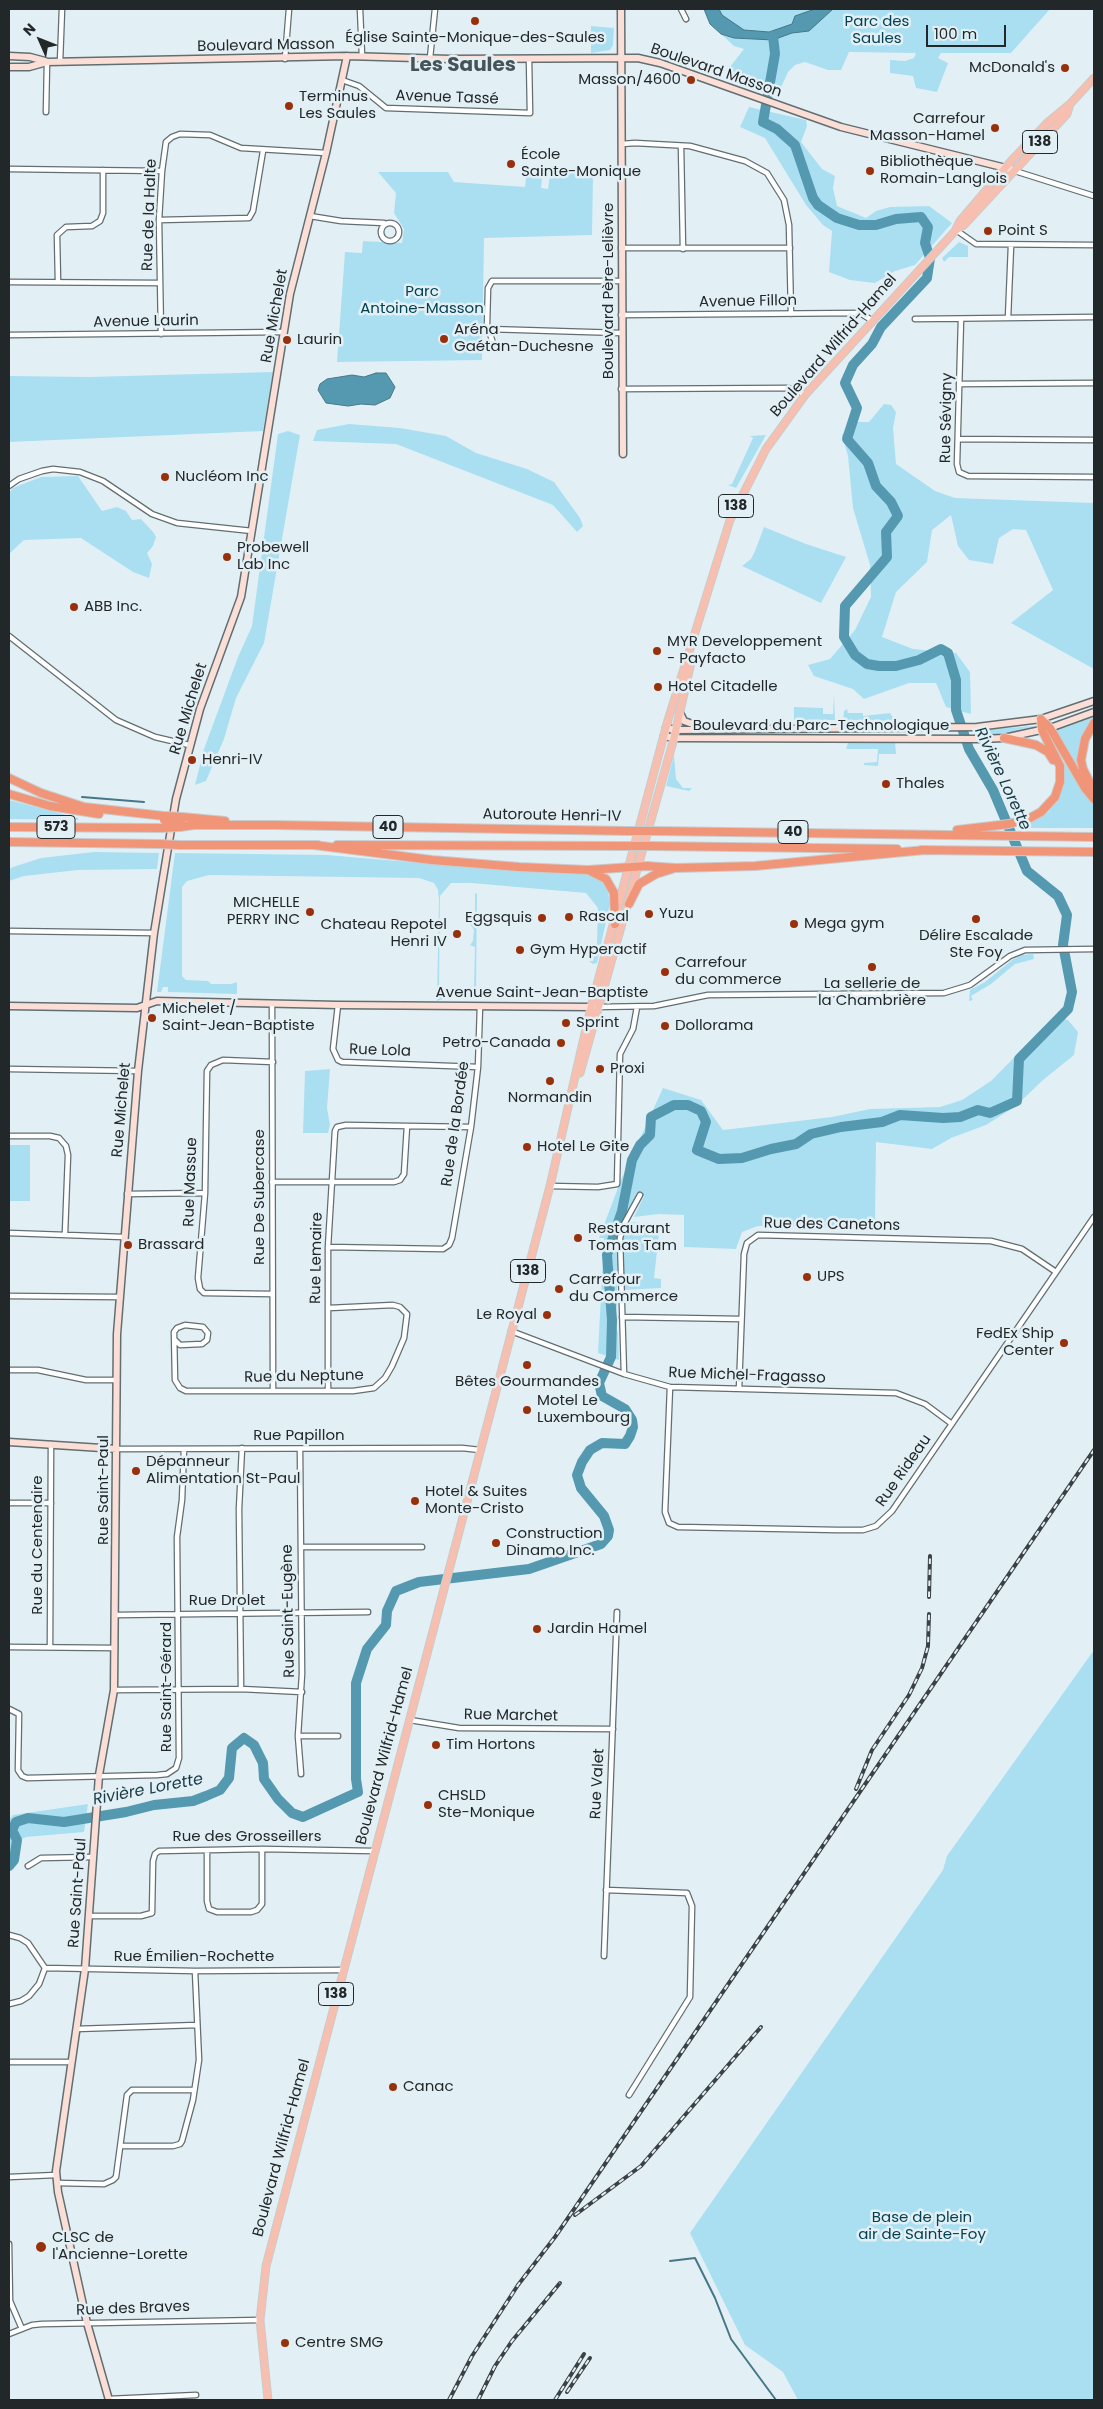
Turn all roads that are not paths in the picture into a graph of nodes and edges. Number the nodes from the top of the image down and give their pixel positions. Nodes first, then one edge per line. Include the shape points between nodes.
1 (62, 9) edge
2 (289, 9) edge
3 (360, 9) edge
4 (434, 9) edge
5 (621, 9) edge
6 (681, 9) edge
7 (686, 19) dead end
8 (9, 56) edge
9 (347, 56) junction
10 (362, 56) junction
11 (621, 57) junction
12 (430, 58) junction
13 (529, 58) junction
14 (285, 59) junction
15 (47, 62) junction
16 (60, 62) junction
17 (9, 67) edge
18 (1094, 78) edge
19 (342, 80) junction
20 (1070, 104) junction
21 (46, 112) dead end
22 (622, 144) junction
23 (681, 146) junction
24 (263, 151) junction
25 (326, 153) junction
26 (1005, 168) junction
27 (9, 169) edge
28 (103, 170) junction
29 (1013, 170) junction
30 (162, 171) junction
31 (1094, 196) edge
32 (310, 216) junction
33 (159, 220) junction
34 (384, 223) junction
35 (956, 230) junction
36 (1094, 245) edge
37 (1011, 246) junction
38 (621, 248) junction
39 (682, 248) junction
40 (790, 248) junction
41 (621, 281) junction
42 (9, 282) edge
43 (58, 282) junction
44 (160, 283) junction
45 (791, 314) junction
46 (621, 315) junction
47 (1094, 317) edge
48 (1008, 318) junction
49 (915, 319) dead end
50 (961, 319) junction
51 (873, 321) junction
52 (488, 329) junction
53 (284, 332) junction
54 (621, 333) junction
55 (161, 334) junction
56 (9, 335) edge
57 (493, 343) dead end
58 (1094, 383) edge
59 (959, 384) junction
60 (622, 389) junction
61 (805, 395) junction
62 (958, 439) junction
63 (1094, 440) edge
64 (623, 454) dead end
65 (1094, 477) edge
66 (9, 486) edge
67 (252, 531) junction
68 (696, 631) junction
69 (9, 636) edge
70 (1094, 701) edge
71 (1094, 712) edge
72 (680, 713) junction
73 (1041, 719) junction
74 (1094, 723) edge
75 (707, 728) junction
76 (1046, 729) junction
77 (665, 732) junction
78 (675, 734) junction
79 (1004, 738) junction
80 (189, 745) junction
81 (1060, 773) junction
82 (9, 778) edge
83 (1094, 791) edge
84 (9, 794) edge
85 (1094, 798) edge
86 (163, 821) junction
87 (181, 822) junction
88 (274, 825) junction
89 (9, 827) edge
90 (930, 833) junction
91 (1094, 836) edge
92 (9, 842) edge
93 (314, 845) junction
94 (925, 850) junction
95 (1094, 852) edge
96 (639, 866) junction
97 (628, 867) junction
98 (676, 868) junction
99 (588, 870) junction
100 (629, 904) junction
101 (614, 924) junction
102 (9, 931) edge
103 (154, 933) junction
104 (1094, 949) edge
105 (272, 1004) junction
106 (146, 1005) junction
107 (338, 1005) junction
108 (9, 1006) edge
109 (480, 1006) junction
110 (591, 1007) junction
111 (600, 1007) junction
112 (637, 1007) junction
113 (273, 1062) junction
114 (478, 1067) junction
115 (9, 1069) edge
116 (138, 1071) junction
117 (565, 1123) junction
118 (407, 1126) junction
119 (471, 1127) junction
120 (9, 1136) edge
121 (272, 1182) junction
122 (332, 1183) junction
123 (550, 1186) junction
124 (205, 1193) junction
125 (127, 1194) junction
126 (640, 1195) dead end
127 (1094, 1217) edge
128 (9, 1233) edge
129 (65, 1233) junction
130 (123, 1237) junction
131 (328, 1247) junction
132 (1056, 1272) junction
133 (272, 1294) junction
134 (9, 1296) edge
135 (118, 1297) junction
136 (329, 1308) junction
137 (622, 1317) junction
138 (741, 1319) junction
139 (512, 1331) junction
140 (175, 1340) junction
141 (9, 1370) edge
142 (624, 1374) junction
143 (117, 1380) junction
144 (670, 1387) junction
145 (740, 1388) junction
146 (273, 1390) junction
147 (328, 1391) junction
148 (952, 1424) junction
149 (9, 1442) edge
150 (51, 1444) junction
151 (184, 1448) junction
152 (242, 1448) junction
153 (117, 1449) junction
154 (300, 1449) junction
155 (480, 1450) junction
156 (9, 1502) edge
157 (51, 1503) junction
158 (422, 1547) dead end
159 (301, 1548) junction
160 (368, 1612) dead end
161 (617, 1612) dead end
162 (179, 1614) junction
163 (239, 1614) junction
164 (303, 1614) junction
165 (116, 1615) junction
166 (9, 1647) edge
167 (50, 1647) junction
168 (115, 1648) junction
169 (241, 1689) junction
170 (114, 1690) junction
171 (179, 1690) junction
172 (302, 1692) junction
173 (9, 1709) edge
174 (410, 1720) junction
175 (613, 1729) junction
176 (298, 1736) junction
177 (338, 1736) dead end
178 (301, 1774) dead end
179 (99, 1775) junction
180 (262, 1849) junction
181 (207, 1851) junction
182 (374, 1851) junction
183 (92, 1857) junction
184 (28, 1866) dead end
185 (606, 1890) junction
186 (90, 1916) junction
187 (9, 1936) edge
188 (604, 1956) dead end
189 (45, 1968) junction
190 (85, 1969) junction
191 (342, 1970) junction
192 (194, 1971) junction
193 (9, 2004) edge
194 (197, 2025) junction
195 (76, 2029) junction
196 (9, 2062) edge
197 (70, 2062) junction
198 (194, 2090) junction
199 (629, 2094) dead end
200 (120, 2146) junction
201 (56, 2175) junction
202 (9, 2176) edge
203 (57, 2183) junction
204 (9, 2244) edge
205 (260, 2320) junction
206 (87, 2323) junction
207 (22, 2329) junction
208 (9, 2334) edge
209 (196, 2395) dead end
210 (109, 2400) edge
211 (268, 2400) edge

1 - 16 street
2 - 14 street
3 - 10 street
4 - 12 street
5 - 11 street, Boulevard Père-Lelièvre
6 - 7 street
8 - 15 street, Boulevard Masson
9 - 10 street, Boulevard Masson
9 - 14 street, Boulevard Masson
9 - 19 street, Rue Michelet
10 - 12 street, Boulevard Masson
11 - 13 street, Boulevard Masson
11 - 22 street, Boulevard Père-Lelièvre
11 - 26 street, Boulevard Masson via 660,63 848,129
12 - 13 street, Boulevard Masson
13 - 19 street, Avenue Tassé via 530,113 386,108 359,86
14 - 16 street, Boulevard Masson
15 - 16 street, Boulevard Masson
15 - 17 street, Boulevard Masson via 29,67
15 - 21 street
18 - 20 main road, Boulevard Wilfrid-Hamel / 138
19 - 25 street, Rue Michelet
20 - 26 main road, Boulevard Wilfrid-Hamel / 138 via 1047,123
20 - 29 main road, Boulevard Wilfrid-Hamel / 138 via 1067,114
22 - 23 street
22 - 38 street, Boulevard Père-Lelièvre
23 - 39 street
23 - 40 street via 745,161 767,173 784,200
24 - 25 street, Rue de la Halte
24 - 30 street, Rue de la Halte via 241,148 210,135 180,134 166,142
24 - 33 street via 249,218
25 - 32 street, Rue Michelet
26 - 29 street, Boulevard Masson
26 - 35 main road, Boulevard Wilfrid-Hamel / 138
27 - 28 street
28 - 30 street
28 - 43 street via 103,213 100,221 92,226 66,227 58,235
29 - 31 street, Boulevard Masson
29 - 35 main road, Boulevard Wilfrid-Hamel / 138
30 - 33 street, Rue de la Halte
32 - 34 street
32 - 53 street, Rue Michelet
33 - 44 street, Rue de la Halte
34 - 34 street via 383,237 395,239 399,232 397,227
35 - 37 street via 976,244
35 - 51 main road, Boulevard Wilfrid-Hamel / 138
36 - 37 street
37 - 48 street
38 - 39 street
38 - 41 street, Boulevard Père-Lelièvre
39 - 40 street
40 - 45 street
41 - 46 street, Boulevard Père-Lelièvre
41 - 52 street via 492,281 488,288
42 - 43 street
43 - 44 street
44 - 55 street, Rue de la Halte
45 - 46 street, Avenue Fillon
45 - 51 street, Avenue Fillon via 860,313
46 - 54 street, Boulevard Père-Lelièvre
47 - 48 street
48 - 50 street
49 - 50 street
50 - 59 street, Rue Sévigny
51 - 61 main road, Boulevard Wilfrid-Hamel / 138
52 - 54 street
52 - 57 street
53 - 55 street, Avenue Laurin
53 - 67 street, Rue Michelet
54 - 60 street, Boulevard Père-Lelièvre
55 - 56 street, Avenue Laurin
58 - 59 street
59 - 62 street, Rue Sévigny
60 - 61 street via 786,388
60 - 64 street, Boulevard Père-Lelièvre
61 - 68 main road, Boulevard Wilfrid-Hamel / 138 via 766,449 739,499
62 - 63 street
62 - 65 street, Rue Sévigny via 958,468 962,474
66 - 67 street via 42,471 80,472 103,481 152,514 177,523
67 - 80 street, Rue Michelet via 241,597
68 - 72 main road, Boulevard Wilfrid-Hamel / 138
68 - 77 main road, Boulevard Wilfrid-Hamel / 138
69 - 80 street via 116,720 155,737
70 - 73 street, Boulevard du Parc-Technologique
71 - 76 street, Boulevard du Parc-Technologique
72 - 75 street, Boulevard du Parc-Technologique via 685,722
72 - 78 main road, Boulevard Wilfrid-Hamel / 138
73 - 75 street, Boulevard du Parc-Technologique via 947,728
73 - 76 highway
74 - 83 highway via 1084,739 1081,760
75 - 78 street, Boulevard du Parc-Technologique
76 - 79 street, Boulevard du Parc-Technologique
76 - 81 highway
76 - 85 highway
77 - 78 street, Boulevard du Parc-Technologique
77 - 97 main road, Boulevard Wilfrid-Hamel / 138
78 - 79 street, Boulevard du Parc-Technologique
78 - 96 main road, Boulevard Wilfrid-Hamel / 138
79 - 81 highway via 1024,741 1043,749
80 - 103 street, Rue Michelet via 167,847
81 - 90 highway via 1058,790 1041,812 1018,822
82 - 86 highway via 84,807
84 - 86 highway via 76,812
86 - 87 highway, bridge
86 - 87 highway, 573, bridge
86 - 89 highway, 573
87 - 88 highway
87 - 88 highway, Autoroute Henri-IV / 40 via 194,825
88 - 90 highway, Autoroute Henri-IV / 40, bridge
90 - 91 highway, Autoroute Henri-IV / 40
92 - 93 highway, Autoroute Henri-IV / 40, bridge
93 - 94 highway, Autoroute Henri-IV / 40, bridge
93 - 99 highway via 441,861
94 - 95 highway, Autoroute Henri-IV / 40
94 - 98 highway via 755,866
96 - 97 highway
96 - 98 highway
96 - 100 main road, Boulevard Wilfrid-Hamel / 138
97 - 99 highway
97 - 101 main road, Boulevard Wilfrid-Hamel / 138
98 - 100 highway via 640,883
99 - 101 highway via 606,879 614,893
100 - 111 main road, Boulevard Wilfrid-Hamel / 138
101 - 110 main road, Boulevard Wilfrid-Hamel / 138
102 - 103 street
103 - 106 street, Rue Michelet
104 - 112 street, Avenue Saint-Jean-Baptiste via 1053,948 1017,953 970,985 944,993 708,995
105 - 106 street, Avenue Saint-Jean-Baptiste via 157,1001
105 - 107 street, Avenue Saint-Jean-Baptiste
105 - 113 street, Rue De Subercase
106 - 108 street, Avenue Saint-Jean-Baptiste via 137,1008
106 - 116 street, Rue Michelet
107 - 109 street, Avenue Saint-Jean-Baptiste
107 - 114 street, Rue Lola via 333,1048 342,1062
109 - 110 street, Avenue Saint-Jean-Baptiste
109 - 114 street, Rue de la Bordée
110 - 111 street, Avenue Saint-Jean-Baptiste
110 - 117 main road, Boulevard Wilfrid-Hamel / 138
111 - 112 street, Avenue Saint-Jean-Baptiste
111 - 117 main road, Boulevard Wilfrid-Hamel / 138
112 - 123 street via 633,1029 620,1054 617,1184
113 - 121 street, Rue De Subercase
113 - 124 street, Rue Massue via 223,1060 211,1065 207,1071
114 - 119 street, Rue de la Bordée
115 - 116 street
116 - 125 street, Rue Michelet
117 - 123 main road, Boulevard Wilfrid-Hamel / 138
118 - 119 street
118 - 122 street via 404,1174 400,1180
118 - 122 street, Rue Lemaire via 337,1127
119 - 131 street, Rue de la Bordée via 452,1238 448,1245 443,1249
120 - 129 street via 50,1136 59,1138 66,1146
121 - 122 street
121 - 133 street, Rue De Subercase
122 - 131 street, Rue Lemaire
123 - 139 main road, Boulevard Wilfrid-Hamel / 138
124 - 125 street
124 - 133 street, Rue Massue via 198,1278 200,1289 204,1293
125 - 130 street, Rue Michelet
126 - 137 street via 620,1238
127 - 132 street, Rue Rideau
128 - 129 street
129 - 130 street
130 - 135 street, Rue Michelet
131 - 136 street, Rue Lemaire
132 - 138 street, Rue des Canetons via 1022,1249 990,1241 758,1235 744,1248
132 - 148 street, Rue Rideau
133 - 146 street, Rue De Subercase
134 - 135 street
135 - 143 street, Rue Michelet
136 - 147 street, Rue Lemaire
136 - 147 street, Rue du Neptune via 393,1305 404,1310 407,1320 404,1338 380,1384 353,1391
137 - 138 street
137 - 142 street
138 - 145 street, Rue des Canetons
139 - 142 street, Rue Michel-Fragasso
139 - 155 main road, Boulevard Wilfrid-Hamel / 138
140 - 140 street via 180,1345 202,1344 208,1333 200,1326 182,1326 174,1332
140 - 146 street, Rue du Neptune via 175,1380 182,1390
141 - 143 street via 38,1370 86,1380
142 - 144 street, Rue Michel-Fragasso
143 - 153 street, Rue Saint-Paul
144 - 145 street, Rue Michel-Fragasso
144 - 148 street, Rue Rideau via 665,1512 669,1523 678,1527 863,1530 876,1526 892,1511
145 - 148 street, Rue Michel-Fragasso via 896,1393 925,1404
146 - 147 street, Rue du Neptune
149 - 150 street
150 - 153 street
150 - 157 street, Rue du Centenaire
151 - 152 street, Rue Papillon
151 - 153 street, Rue Papillon
151 - 162 street, Rue Saint-Gérard via 177,1538
152 - 154 street, Rue Papillon
152 - 163 street
153 - 165 street, Rue Saint-Paul
154 - 155 street, Rue Papillon
154 - 159 street, Rue Saint-Eugène
155 - 174 main road, Boulevard Wilfrid-Hamel / 138
156 - 157 street
157 - 167 street, Rue du Centenaire
158 - 159 street
159 - 164 street, Rue Saint-Eugène
160 - 164 street, Rue Drolet
161 - 175 street, Rue Valet
162 - 163 street, Rue Drolet
162 - 165 street, Rue Drolet
162 - 171 street, Rue Saint-Gérard
163 - 164 street, Rue Drolet
163 - 169 street
164 - 172 street, Rue Saint-Eugène
165 - 168 street, Rue Saint-Paul
166 - 167 street
167 - 168 street
168 - 170 street, Rue Saint-Paul
169 - 171 street
169 - 172 street
170 - 171 street
170 - 179 street, Rue Saint-Paul
171 - 179 street, Rue Saint-Gérard via 179,1758 176,1768 167,1774 157,1775
172 - 176 street, Rue Saint-Eugène
173 - 179 street, Rue Saint-Gérard via 19,1714 18,1770 22,1776
174 - 175 street, Rue Marchet via 459,1728
174 - 182 main road, Boulevard Wilfrid-Hamel / 138
175 - 185 street, Rue Valet
176 - 177 street
176 - 178 street, Rue Saint-Eugène
179 - 183 street, Rue Saint-Paul
180 - 181 street, Rue des Grosseillers
180 - 181 street via 262,1904 250,1912 209,1909
180 - 182 street, Rue des Grosseillers
181 - 186 street, Rue des Grosseillers via 162,1850 155,1854 152,1861 153,1910 149,1915
182 - 191 main road, Boulevard Wilfrid-Hamel / 138
183 - 184 street via 40,1858
183 - 186 street, Rue Saint-Paul
185 - 188 street, Rue Valet
185 - 199 street via 687,1893 692,1906 690,1997
186 - 190 street, Rue Saint-Paul
187 - 189 street via 28,1943
189 - 190 street, Rue Émilien-Rochette
189 - 193 street via 30,1996
190 - 192 street, Rue Émilien-Rochette
190 - 195 street, Rue Saint-Paul
191 - 192 street, Rue Émilien-Rochette
191 - 205 main road, Boulevard Wilfrid-Hamel / 138 via 266,2266
192 - 194 street
194 - 195 street
194 - 198 street via 199,2060
195 - 197 street, Rue Saint-Paul
196 - 197 street
197 - 201 street, Rue Saint-Paul
198 - 200 street via 180,2144
198 - 200 street via 132,2090 127,2095
200 - 203 street via 116,2177 109,2183
201 - 202 street
201 - 203 street, Rue Saint-Paul
203 - 206 street, Rue Saint-Paul
204 - 207 street via 10,2301
205 - 206 street, Rue des Braves
205 - 211 main road, Boulevard Wilfrid-Hamel / 138
206 - 207 street, Rue des Braves via 42,2324
206 - 210 street, Rue Saint-Paul
207 - 208 street, Rue des Braves
209 - 210 street

